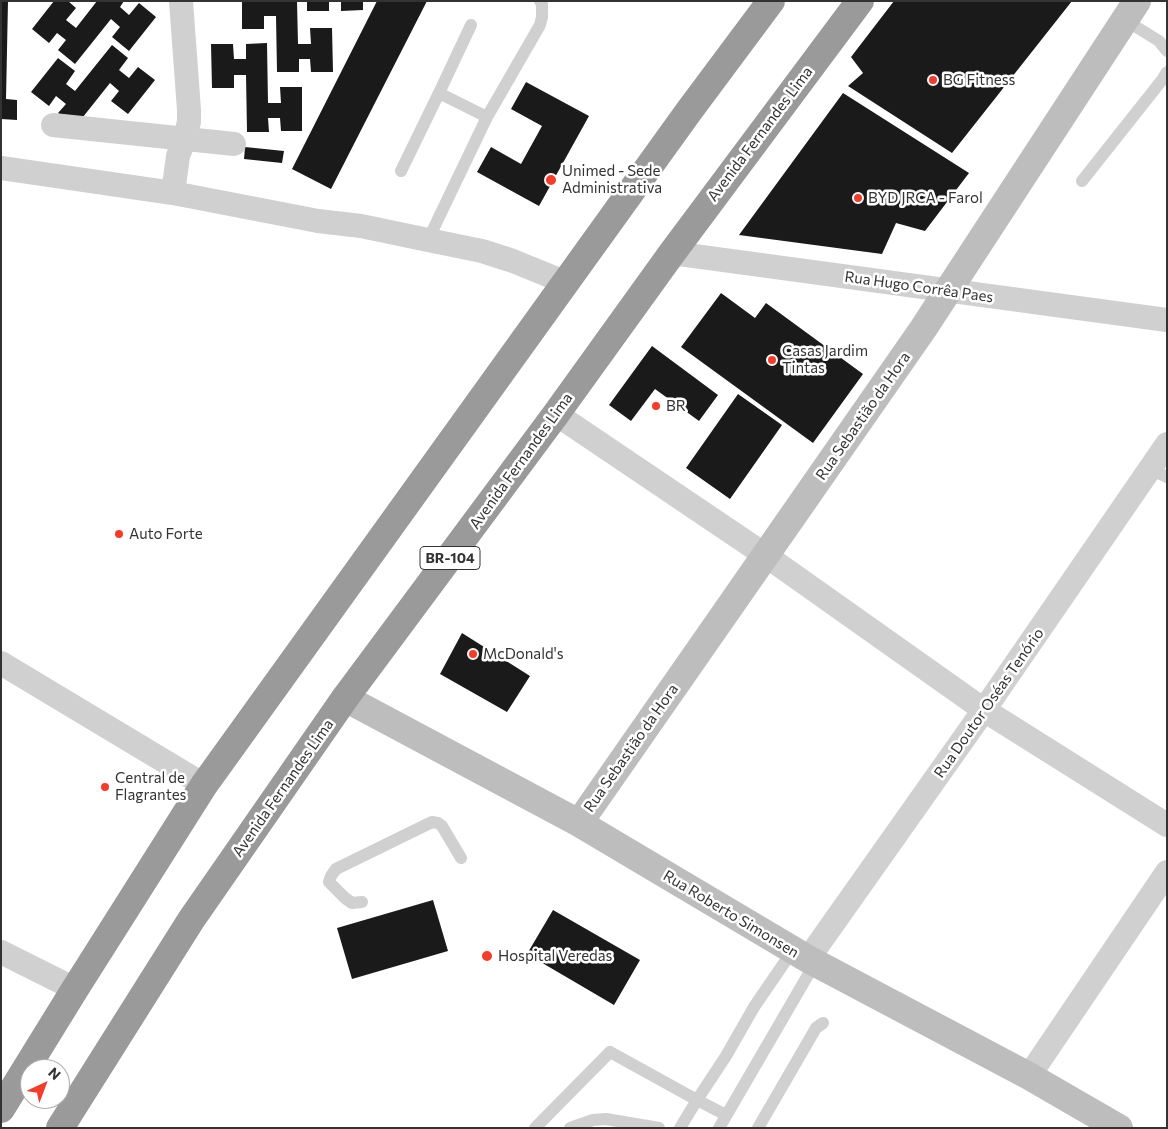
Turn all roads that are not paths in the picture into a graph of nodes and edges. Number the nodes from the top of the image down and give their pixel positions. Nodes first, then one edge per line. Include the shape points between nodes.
1 (181, 1) edge
2 (540, 1) edge
3 (771, 1) edge
4 (860, 1) edge
5 (1131, 11) edge
6 (471, 25) dead end
7 (1167, 51) edge
8 (1167, 72) edge
9 (439, 92) junction
10 (487, 117) junction
11 (53, 125) dead end
12 (184, 140) junction
13 (234, 144) dead end
14 (1, 168) edge
15 (401, 171) dead end
16 (1082, 181) dead end
17 (173, 193) junction
18 (428, 240) junction
19 (672, 253) junction
20 (567, 283) junction
21 (949, 291) junction
22 (1167, 320) edge
23 (556, 414) junction
24 (1167, 444) edge
25 (1158, 473) edge
26 (765, 555) junction
27 (1, 663) edge
28 (345, 698) junction
29 (984, 710) junction
30 (204, 785) junction
31 (579, 823) junction
32 (1167, 825) edge
33 (460, 858) dead end
34 (1167, 872) edge
35 (362, 902) dead end
36 (1, 952) edge
37 (805, 957) junction
38 (75, 989) junction
39 (823, 1023) dead end
40 (1029, 1076) junction
41 (696, 1100) junction
42 (1, 1109) edge
43 (726, 1115) junction
44 (60, 1128) edge
45 (535, 1128) edge
46 (570, 1128) edge
47 (659, 1128) edge
48 (680, 1128) edge
49 (719, 1128) edge
50 (758, 1128) edge
51 (1119, 1128) edge

1 - 12 street via 189,110
2 - 10 lane via 540,25
3 - 20 highway
4 - 19 highway, Avenida Fernandes Lima / BR-104
5 - 7 lane
5 - 21 street, Rua Sebastião da Hora
6 - 9 lane
8 - 16 lane
9 - 10 lane
9 - 15 lane
10 - 18 lane
11 - 12 street
12 - 13 street
12 - 17 street via 178,156
14 - 17 street
17 - 18 street
18 - 20 street via 490,254
19 - 21 street, Rua Hugo Corrêa Paes
19 - 23 highway, Avenida Fernandes Lima / BR-104
20 - 30 highway
21 - 22 street, Rua Hugo Corrêa Paes
21 - 26 street, Rua Sebastião da Hora
23 - 26 street
23 - 28 highway, Avenida Fernandes Lima / BR-104
24 - 25 street, Rua Doutor Oséas Tenório
25 - 29 street, Rua Doutor Oséas Tenório
26 - 29 street
26 - 31 street, Rua Sebastião da Hora
27 - 30 street
28 - 31 street, Rua Roberto Simonsen
28 - 44 highway, Avenida Fernandes Lima / BR-104 via 191,920
29 - 32 street
29 - 37 street, Rua Doutor Oséas Tenório
30 - 38 highway
31 - 37 street, Rua Roberto Simonsen
33 - 35 lane via 442,826 432,822 336,869 329,882 352,903
34 - 40 street
36 - 38 street
37 - 40 street, Rua Roberto Simonsen
37 - 41 lane via 754,1007
37 - 43 lane
38 - 42 highway
39 - 50 lane via 816,1028
40 - 51 street, Rua Roberto Simonsen
41 - 43 lane
41 - 45 lane via 610,1052
41 - 48 lane
43 - 49 lane
46 - 47 lane via 606,1119

